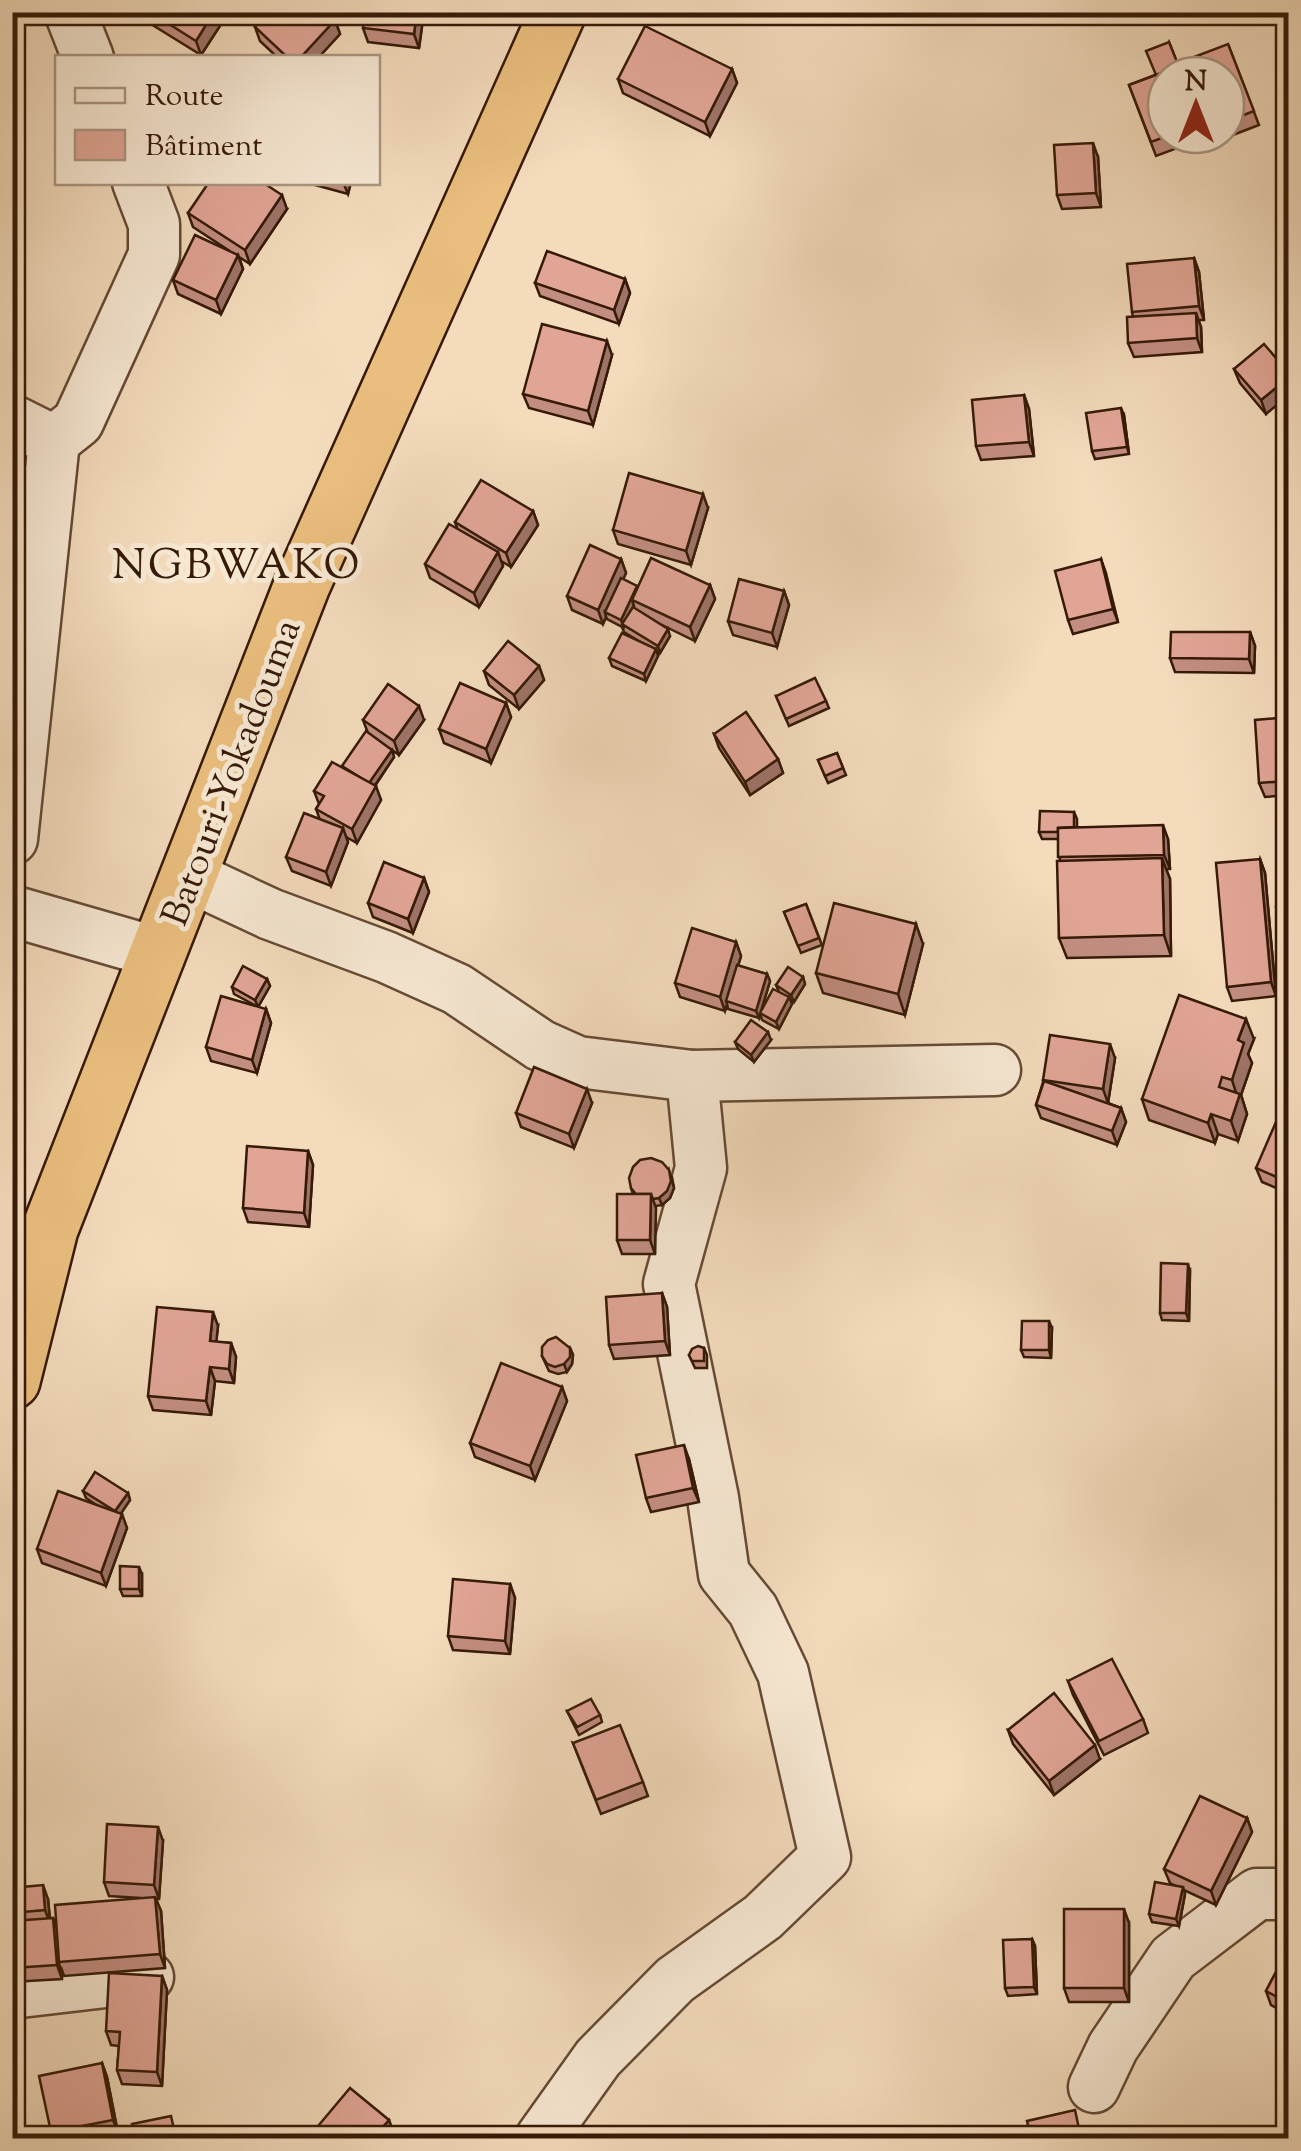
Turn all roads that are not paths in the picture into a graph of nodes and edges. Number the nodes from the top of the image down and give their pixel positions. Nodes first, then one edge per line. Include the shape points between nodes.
1 (70, 12) edge
2 (558, 12) edge
3 (87, 55) edge
4 (139, 185) edge
5 (33, 431) edge
6 (12, 838) edge
7 (191, 877) junction
8 (12, 911) edge
9 (158, 953) junction
10 (995, 1070) dead end
11 (692, 1076) junction
12 (12, 1381) edge
13 (1288, 1894) edge
14 (148, 1977) edge
15 (12, 1993) edge
16 (1094, 2087) dead end
17 (541, 2138) edge

1 - 3 street
2 - 7 highway, Batouri-Yokadouma via 302,586
4 - 5 street via 154,224 154,254 78,422
5 - 6 street
7 - 9 highway, Batouri-Yokadouma
7 - 11 street via 457,989 540,1045 578,1062
8 - 9 street
9 - 12 highway, Batouri-Yokadouma via 50,1230
10 - 11 street
11 - 17 street via 701,1168 669,1284 724,1574 753,1610 782,1673 825,1856 763,1917 675,1980 598,2058
13 - 16 street via 1257,1894 1172,1958
14 - 15 street

